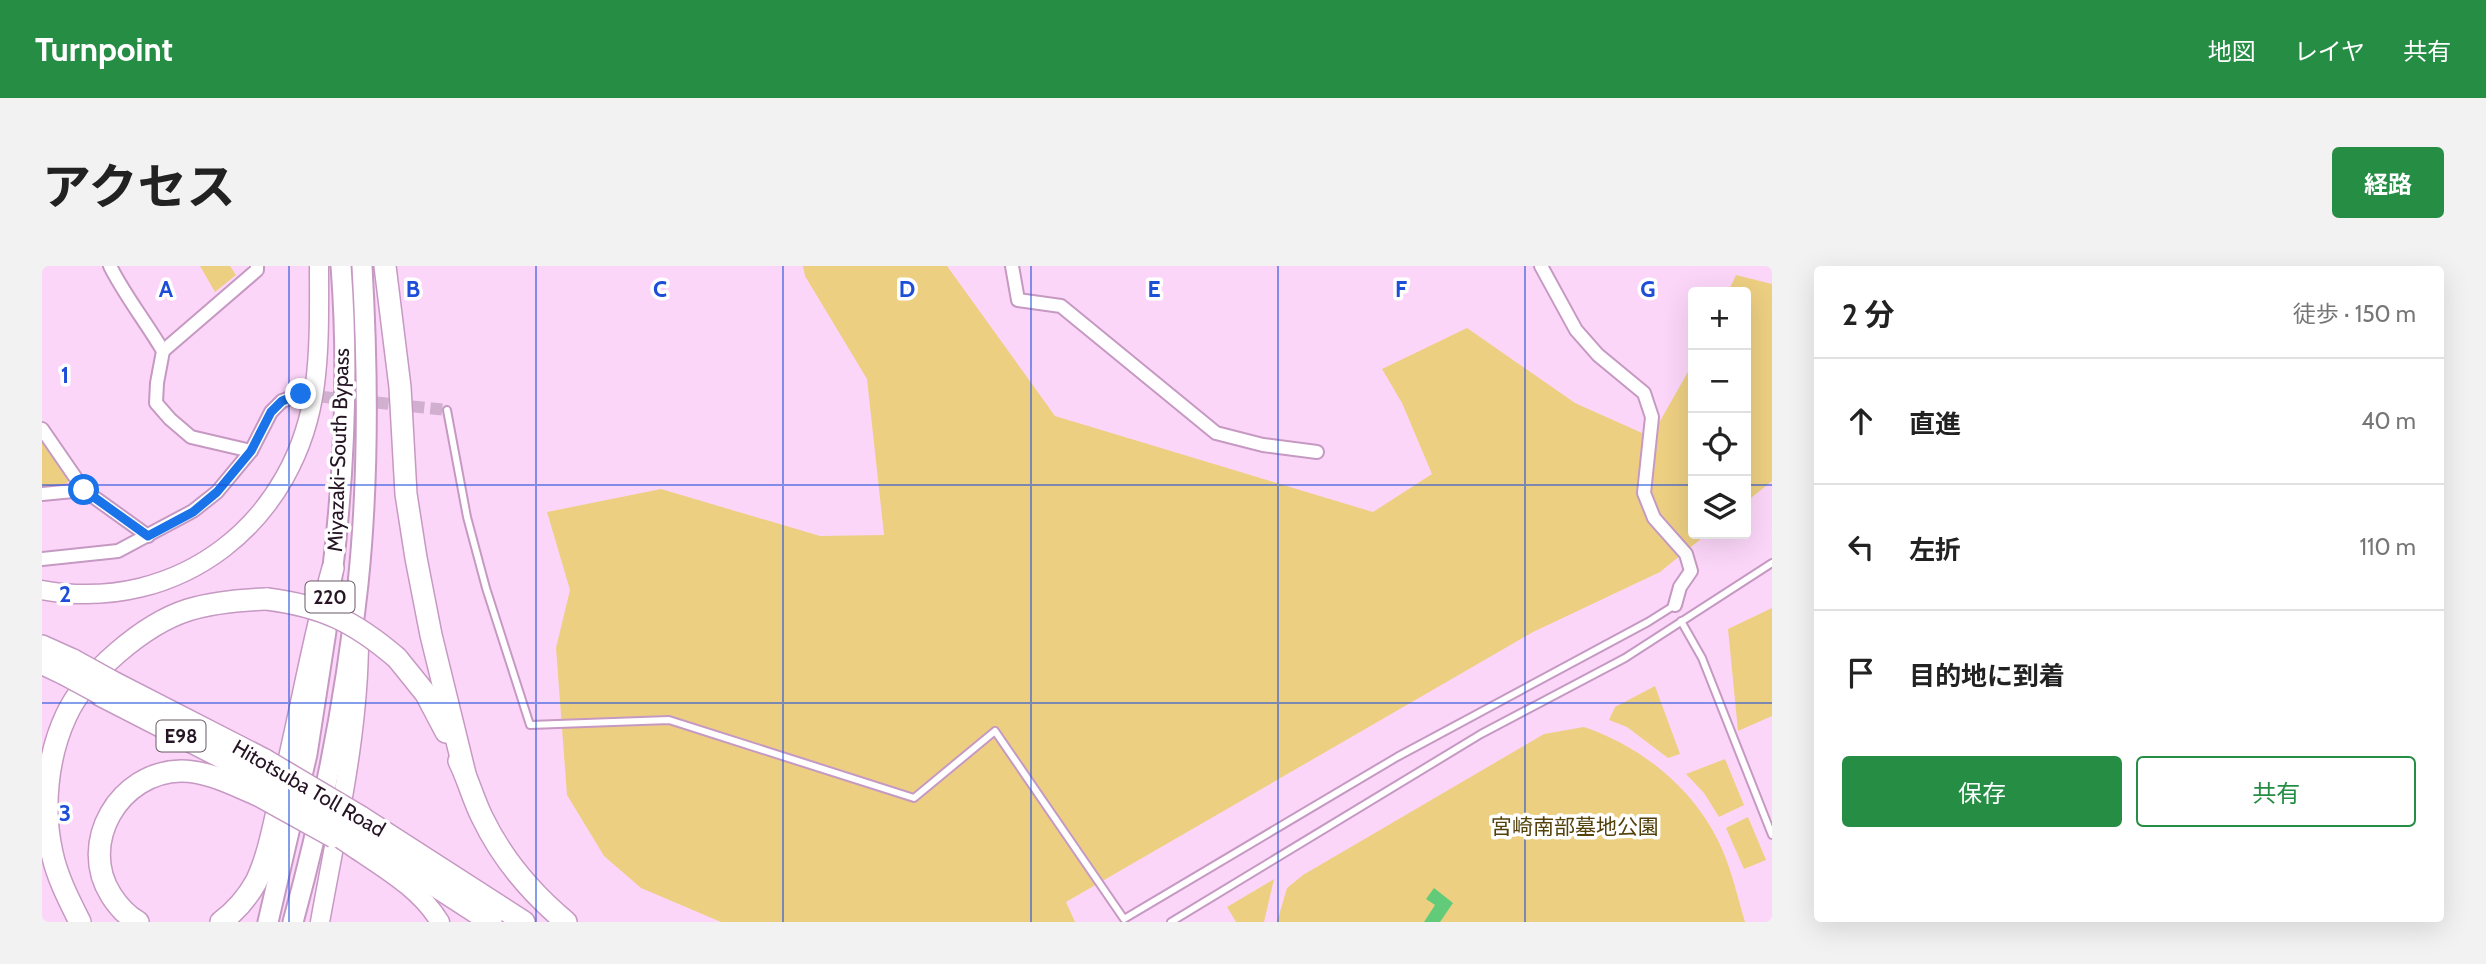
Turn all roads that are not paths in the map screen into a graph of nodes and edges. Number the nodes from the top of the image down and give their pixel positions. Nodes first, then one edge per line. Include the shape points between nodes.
1 (110, 266) edge
2 (257, 266) edge
3 (319, 266) edge
4 (341, 266) edge
5 (362, 266) edge
6 (385, 266) edge
7 (1012, 266) edge
8 (1541, 266) edge
9 (163, 351) junction
10 (301, 394) tunnel mouth
11 (447, 410) dead end
12 (42, 429) edge
13 (251, 451) junction
14 (1317, 452) dead end
15 (84, 490) junction
16 (42, 494) edge
17 (148, 536) junction
18 (42, 559) edge
19 (1772, 564) edge
20 (333, 568) junction
21 (358, 583) junction
22 (42, 590) edge
23 (1675, 605) joint
24 (1681, 621) junction
25 (42, 646) edge
26 (42, 665) edge
27 (68, 668) junction
28 (465, 774) junction
29 (261, 780) junction
30 (358, 834) junction
31 (1772, 835) edge
32 (455, 887) junction
33 (80, 922) edge
34 (138, 922) edge
35 (221, 922) edge
36 (268, 922) edge
37 (293, 922) edge
38 (320, 922) edge
39 (440, 922) edge
40 (490, 922) edge
41 (524, 922) edge
42 (566, 922) edge
43 (1171, 922) edge

1 - 9 street
2 - 9 street
3 - 22 main road via 315,385 298,448 277,492 259,516 216,555 166,581 117,592
4 - 20 highway, Miyazaki-South Bypass / 220 via 343,387
5 - 21 highway, Miyazaki-South Bypass / 220 via 365,488
6 - 28 highway via 412,533
7 - 14 street via 1018,300 1061,306 1216,433
8 - 23 street via 1576,330 1644,393 1652,417 1644,493 1654,518 1686,554 1691,571
9 - 13 street via 156,403 170,419 191,437
10 - 13 street via 282,401 271,412
11 - 23 lane via 467,517 530,725 669,720 914,798 995,731 1124,919 1396,757
12 - 15 street
13 - 17 street via 217,492 193,512
15 - 16 street
15 - 17 street
17 - 18 street via 118,551
19 - 24 lane
20 - 35 highway via 267,853 248,894
20 - 36 highway, Miyazaki-South Bypass / 220 via 307,754
21 - 37 highway, Miyazaki-South Bypass / 220 via 336,734
21 - 38 main road via 359,678
24 - 31 lane via 1702,658
24 - 43 lane via 1625,657 1481,734
25 - 27 highway, Hitotsuba Toll Road / E98
26 - 27 main road, Hitotsuba Toll Road / E98
27 - 29 highway, Hitotsuba Toll Road / E98, bridge
28 - 33 highway, bridge via 439,717 412,675 376,639 348,621 267,599 187,610 127,644 93,676 66,715 51,767 48,821 58,874
28 - 42 highway via 480,814 514,871
29 - 30 highway, E98, bridge
29 - 34 highway via 167,772 119,800 102,831 98,856 103,880 117,904
30 - 32 highway, E98
30 - 39 main road
30 - 40 highway
32 - 40 highway
32 - 41 highway

